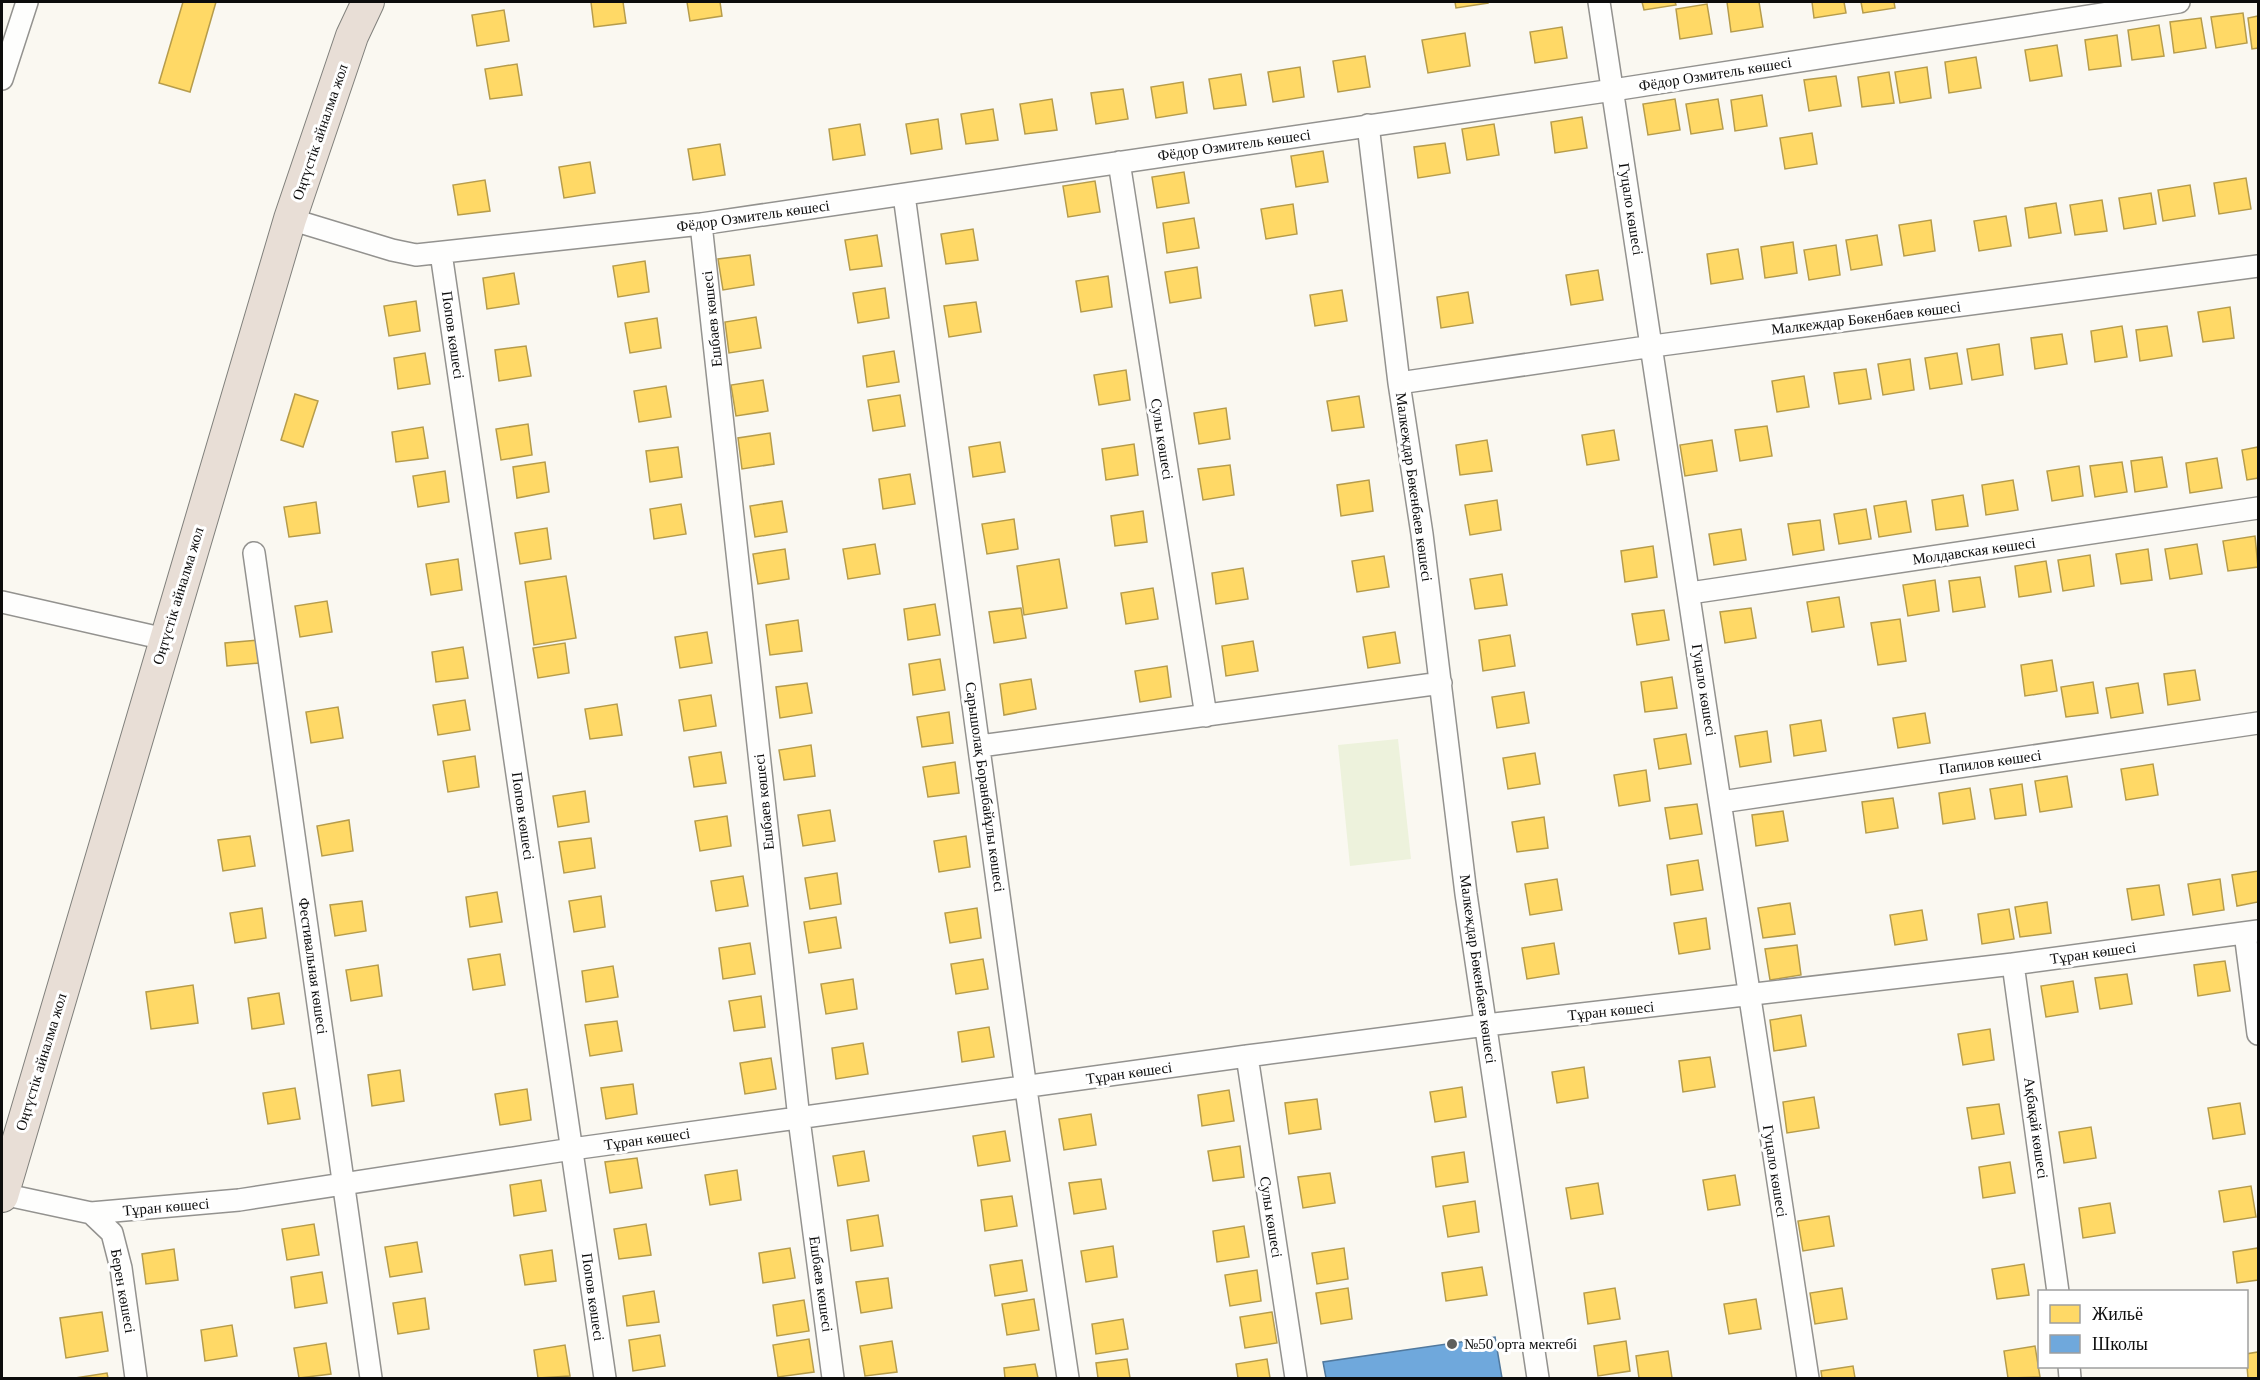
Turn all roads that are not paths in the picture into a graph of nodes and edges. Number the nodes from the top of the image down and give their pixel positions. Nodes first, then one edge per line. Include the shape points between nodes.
1 (27, 2) edge
2 (368, 2) edge
3 (1599, 2) edge
4 (2179, 2) edge
5 (2, 79) edge
6 (1613, 90) junction
7 (1368, 125) junction
8 (1119, 162) junction
9 (904, 195) junction
10 (290, 219) junction
11 (701, 224) junction
12 (441, 253) junction
13 (2259, 266) edge
14 (1653, 346) junction
15 (1399, 383) junction
16 (2259, 508) edge
17 (254, 553) dead end
18 (1690, 593) junction
19 (2, 602) edge
20 (165, 639) junction
21 (1441, 683) junction
22 (1206, 716) junction
23 (2259, 723) edge
24 (980, 746) junction
25 (1721, 802) junction
26 (2252, 932) edge
27 (2013, 964) junction
28 (1748, 996) junction
29 (1486, 1025) junction
30 (2259, 1034) edge
31 (1247, 1056) junction
32 (1024, 1087) junction
33 (799, 1119) junction
34 (8, 1148) edge
35 (572, 1149) junction
36 (345, 1186) junction
37 (2, 1195) edge
38 (91, 1213) junction
39 (2058, 1290) edge
40 (136, 1378) edge
41 (371, 1378) edge
42 (605, 1378) edge
43 (833, 1378) edge
44 (1068, 1378) edge
45 (1296, 1378) edge
46 (1539, 1378) edge
47 (1808, 1378) edge

1 - 5 street
2 - 10 highway, Оңтүстік айналма жол via 352,36
3 - 6 street, Гуцало көшесі
4 - 6 street, Фёдор Озмитель көшесі
6 - 7 street, Фёдор Озмитель көшесі
6 - 14 street, Гуцало көшесі
7 - 8 street, Фёдор Озмитель көшесі
7 - 15 street
8 - 9 street, Фёдор Озмитель көшесі
8 - 22 street, Сулы көшесі
9 - 11 street, Фёдор Озмитель көшесі
9 - 24 street, Сарышолақ Боранбайұлы көшесі
10 - 12 street, Фёдор Озмитель көшесі via 392,250 416,255
10 - 20 highway, Оңтүстік айналма жол
11 - 12 street, Фёдор Озмитель көшесі
11 - 33 street, Ешбаев көшесі
12 - 35 street, Попов көшесі
13 - 14 street, Малкеждар Бөкенбаев көшесі
14 - 15 street, Малкеждар Бөкенбаев көшесі
14 - 18 street, Гуцало көшесі
15 - 21 street, Малкеждар Бөкенбаев көшесі
16 - 18 street, Молдавская көшесі
17 - 36 street, Фестивальная көшесі
18 - 25 street, Гуцало көшесі
19 - 20 street
20 - 34 highway, Оңтүстік айналма жол
21 - 22 street
21 - 29 street, Малкеждар Бөкенбаев көшесі
22 - 24 street
23 - 25 street, Папилов көшесі
24 - 32 street, Сарышолақ Боранбайұлы көшесі
25 - 28 street, Гуцало көшесі
26 - 27 street, Тұран көшесі
26 - 30 street
27 - 28 street, Тұран көшесі
27 - 39 street, Ақбақай көшесі
28 - 29 street, Тұран көшесі
28 - 47 street, Гуцало көшесі
29 - 31 street, Тұран көшесі
29 - 46 street, Малкеждар Бөкенбаев көшесі
31 - 32 street, Тұран көшесі
31 - 45 street, Сулы көшесі
32 - 33 street, Тұран көшесі
32 - 44 street, Сарышолақ Боранбайұлы көшесі
33 - 35 street, Тұран көшесі
33 - 43 street, Ешбаев көшесі
34 - 37 highway, Оңтүстік айналма жол
35 - 36 street, Тұран көшесі
35 - 42 street, Попов көшесі
36 - 38 street, Тұран көшесі
36 - 41 street, Фестивальная көшесі
37 - 38 street, Тұран көшесі
38 - 40 street, Берен көшесі via 112,1233 121,1268

